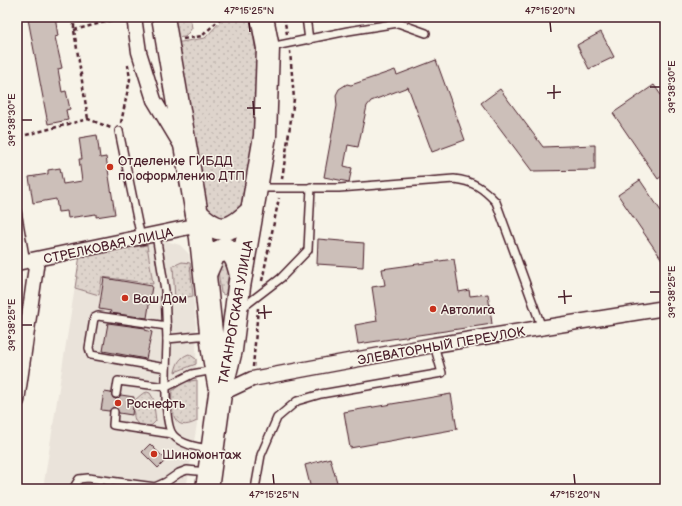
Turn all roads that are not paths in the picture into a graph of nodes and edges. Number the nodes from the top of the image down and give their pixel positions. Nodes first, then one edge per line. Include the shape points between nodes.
1 (124, 17) edge
2 (164, 17) edge
3 (262, 17) edge
4 (306, 17) edge
5 (426, 33) dead end
6 (309, 40) junction
7 (268, 48) junction
8 (119, 131) road end
9 (17, 133) edge
10 (17, 137) edge
11 (17, 152) edge
12 (187, 155) junction
13 (311, 187) junction
14 (256, 188) junction
15 (252, 211) junction
16 (17, 212) edge
17 (198, 220) junction
18 (156, 234) junction
19 (141, 238) junction
20 (27, 262) edge
21 (206, 272) junction
22 (241, 275) junction
23 (665, 308) edge
24 (235, 313) junction
25 (167, 326) junction
26 (542, 328) junction
27 (212, 335) junction
28 (167, 339) junction
29 (434, 345) junction
30 (166, 368) junction
31 (216, 370) junction
32 (166, 387) junction
33 (116, 394) dead end
34 (220, 394) junction
35 (17, 401) edge
36 (114, 412) dead end
37 (172, 434) junction
38 (213, 450) junction
39 (208, 481) edge
40 (166, 486) edge
41 (72, 489) edge
42 (255, 489) edge

1 - 12 street via 139,52 154,100
2 - 12 main road, ТАГАНРОГСКАЯ УЛИЦА
3 - 7 main road, ТАГАНРОГСКАЯ УЛИЦА
4 - 6 lane
5 - 6 lane via 398,23
6 - 7 lane
7 - 14 main road, ТАГАНРОГСКАЯ УЛИЦА via 265,136
8 - 19 lane
9 - 10 lane
10 - 11 lane
12 - 17 main road, ТАГАНРОГСКАЯ УЛИЦА
13 - 14 lane
13 - 24 lane via 308,250 281,278
13 - 26 lane via 339,188 454,179 469,181 484,189 496,202
14 - 15 main road, ТАГАНРОГСКАЯ УЛИЦА
15 - 17 main road via 236,225 223,229
15 - 22 main road, ТАГАНРОГСКАЯ УЛИЦА
16 - 20 lane
17 - 18 street, СТРЕЛКОВАЯ УЛИЦА
17 - 21 main road, ТАГАНРОГСКАЯ УЛИЦА
18 - 19 street, СТРЕЛКОВАЯ УЛИЦА
18 - 25 lane via 165,290
19 - 20 street, СТРЕЛКОВАЯ УЛИЦА
20 - 35 street
21 - 22 main road via 214,254 225,250 236,257
21 - 27 main road, ТАГАНРОГСКАЯ УЛИЦА
22 - 24 main road, ТАГАНРОГСКАЯ УЛИЦА
23 - 26 street, ЭЛЕВАТОРНЫЙ ПЕРЕУЛОК
24 - 34 main road, ТАГАНРОГСКАЯ УЛИЦА via 231,350
25 - 28 lane
25 - 30 lane via 98,316 94,318 89,348 91,355
26 - 29 street, ЭЛЕВАТОРНЫЙ ПЕРЕУЛОК
27 - 28 lane
27 - 31 main road, ТАГАНРОГСКАЯ УЛИЦА
28 - 30 lane
29 - 34 street, ЭЛЕВАТОРНЫЙ ПЕРЕУЛОК via 252,378
29 - 42 lane via 442,373 321,394 297,401 277,418 261,455
30 - 32 lane
31 - 32 lane via 192,374
31 - 34 main road, ТАГАНРОГСКАЯ УЛИЦА
32 - 33 lane via 118,381
32 - 37 lane via 167,416
34 - 38 main road
36 - 37 lane via 113,425
37 - 38 lane via 185,444
38 - 39 main road
39 - 40 lane via 187,470 179,473
40 - 41 lane via 155,487 88,478 79,479

